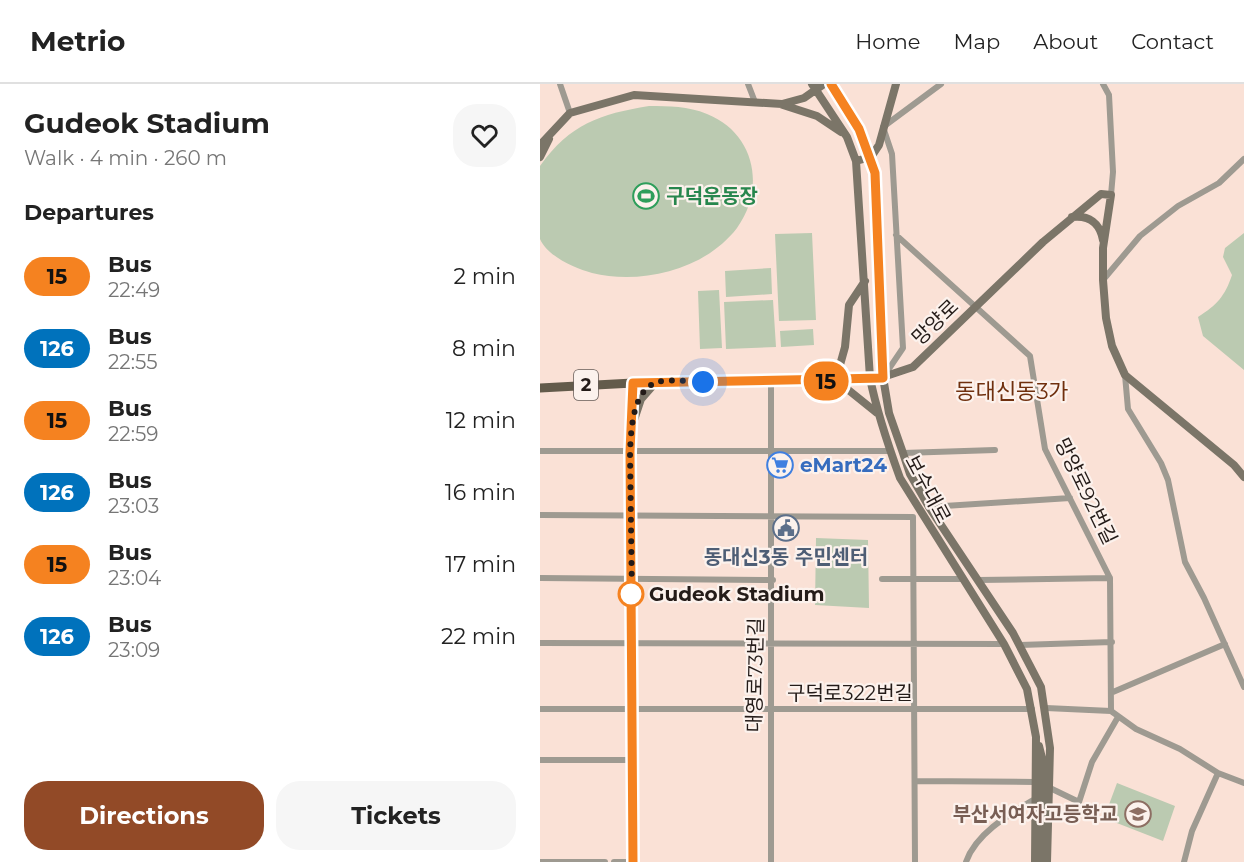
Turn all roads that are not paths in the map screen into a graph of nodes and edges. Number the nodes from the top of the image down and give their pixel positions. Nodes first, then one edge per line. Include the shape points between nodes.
1 (560, 84) edge
2 (748, 84) edge
3 (831, 84) edge
4 (896, 84) edge
5 (941, 84) edge
6 (1103, 84) edge
7 (1109, 84) edge
8 (817, 86) edge
9 (1109, 95) junction
10 (755, 102) junction
11 (782, 104) junction
12 (570, 114) junction
13 (883, 127) junction
14 (550, 136) junction
15 (847, 137) junction
16 (540, 145) edge
17 (540, 157) edge
18 (871, 157) junction
19 (1244, 159) edge
20 (856, 161) junction
21 (1111, 195) junction
22 (1072, 217) junction
23 (896, 235) junction
24 (1103, 248) junction
25 (1103, 280) junction
26 (865, 281) junction
27 (977, 307) junction
28 (1125, 375) junction
29 (870, 378) junction
30 (883, 378) junction
31 (836, 380) junction
32 (771, 381) junction
33 (823, 381) junction
34 (657, 382) junction
35 (633, 383) junction
36 (540, 388) edge
37 (877, 413) junction
38 (631, 429) junction
39 (995, 450) dead end
40 (540, 451) edge
41 (771, 451) junction
42 (890, 451) junction
43 (630, 452) junction
44 (903, 453) junction
45 (1244, 477) edge
46 (1070, 498) junction
47 (929, 507) junction
48 (631, 514) junction
49 (540, 515) edge
50 (916, 515) junction
51 (771, 516) junction
52 (936, 517) junction
53 (926, 522) junction
54 (540, 578) edge
55 (1110, 578) junction
56 (882, 579) dead end
57 (915, 579) junction
58 (963, 579) junction
59 (631, 580) junction
60 (773, 580) junction
61 (978, 580) junction
62 (632, 641) junction
63 (540, 642) edge
64 (1112, 642) junction
65 (915, 643) junction
66 (772, 644) junction
67 (1004, 644) junction
68 (1225, 644) junction
69 (1020, 645) junction
70 (1244, 687) edge
71 (1113, 692) junction
72 (633, 708) junction
73 (1046, 708) junction
74 (540, 709) edge
75 (771, 709) junction
76 (915, 709) junction
77 (1032, 709) junction
78 (1111, 711) junction
79 (1119, 717) junction
80 (1036, 737) junction
81 (540, 760) edge
82 (633, 760) junction
83 (1218, 773) junction
84 (916, 781) junction
85 (1035, 782) junction
86 (1244, 783) edge
87 (1050, 788) junction
88 (1035, 799) junction
89 (540, 862) edge
90 (605, 862) edge
91 (614, 862) edge
92 (633, 862) edge
93 (771, 862) edge
94 (915, 862) edge
95 (966, 862) edge
96 (1035, 862) edge
97 (1041, 862) edge
98 (1047, 862) edge
99 (1184, 862) edge

1 - 12 street
2 - 10 street
3 - 18 main road, 보수대로
4 - 13 main road
5 - 13 street
6 - 9 street
7 - 9 street
8 - 11 main road via 804,98
8 - 15 main road, 보수대로
9 - 21 street
10 - 11 main road
10 - 12 main road via 634,95
11 - 15 main road via 817,116
12 - 14 main road
13 - 18 main road
13 - 23 street via 892,154
14 - 16 main road
14 - 17 main road
15 - 20 main road, 보수대로
18 - 20 main road
18 - 30 main road, 보수대로 via 875,173
19 - 25 street via 1219,183 1178,206 1140,236
20 - 26 main road, 보수대로
21 - 22 main road, 망양로 via 1101,194
21 - 24 main road
22 - 24 main road via 1084,217 1096,224
22 - 27 main road, 망양로
23 - 27 street
23 - 30 street via 903,348
24 - 25 main road
25 - 28 main road via 1112,346
26 - 29 main road, 보수대로
26 - 33 main road via 849,305 846,348 840,365
27 - 30 main road, 망양로 via 913,368
27 - 46 street, 망양로92번길 via 1030,356 1045,449
28 - 45 main road
28 - 68 street via 1128,409 1161,463 1185,562
29 - 30 main road, 망양로
29 - 31 main road, 망양로
29 - 37 main road, 보수대로
30 - 44 main road, 보수대로 via 889,413
31 - 33 main road, 망양로
31 - 37 main road
32 - 33 main road, 망양로
32 - 34 main road, 망양로
32 - 41 street, 대영로73번길
34 - 35 main road, 망양로
34 - 38 main road via 640,399
35 - 36 main road, 망양로 / 2
35 - 38 main road
37 - 42 main road, 보수대로
38 - 43 main road
39 - 44 street
40 - 43 street
41 - 42 street
41 - 43 street
41 - 51 street, 대영로73번길
42 - 50 main road, 보수대로
43 - 48 main road
44 - 47 main road, 보수대로
46 - 47 street
46 - 55 street, 망양로92번길
47 - 52 main road, 보수대로
48 - 49 street
48 - 51 street
48 - 59 main road
50 - 51 street
50 - 53 main road, 보수대로
50 - 57 street
51 - 60 street, 대영로73번길
52 - 53 main road via 927,510
52 - 61 main road, 보수대로
53 - 58 main road, 보수대로
54 - 59 street
55 - 61 street
55 - 64 street, 망양로92번길
56 - 57 street
57 - 58 street
57 - 65 street
58 - 67 main road, 보수대로
59 - 60 street
59 - 62 main road
60 - 66 street, 대영로73번길
61 - 69 main road, 보수대로
62 - 63 street
62 - 66 street
62 - 72 main road
64 - 69 street
64 - 71 street, 망양로92번길
65 - 66 street
65 - 67 street
65 - 76 street
66 - 75 street, 대영로73번길
67 - 77 main road, 보수대로 via 1027,688
68 - 70 street
68 - 71 street
69 - 73 main road, 보수대로 via 1036,673
71 - 78 street, 망양로92번길
72 - 74 street, 구덕로322번길
72 - 75 street, 구덕로322번길
72 - 82 main road
73 - 78 street
73 - 87 main road, 보수대로
75 - 76 street, 구덕로322번길
75 - 93 street, 대영로73번길
76 - 77 street, 구덕로322번길
76 - 84 street
77 - 80 main road, 보수대로
78 - 79 street
79 - 83 street via 1180,748
79 - 87 street via 1092,762 1078,802
80 - 85 main road, 보수대로
80 - 97 main road via 1043,762
81 - 82 street
82 - 92 main road
83 - 86 street
83 - 99 street via 1192,831
84 - 85 street
84 - 94 street
85 - 88 main road, 보수대로
87 - 98 main road, 보수대로
88 - 95 street via 1002,819 970,851
88 - 96 main road, 보수대로
89 - 90 street
91 - 92 street

